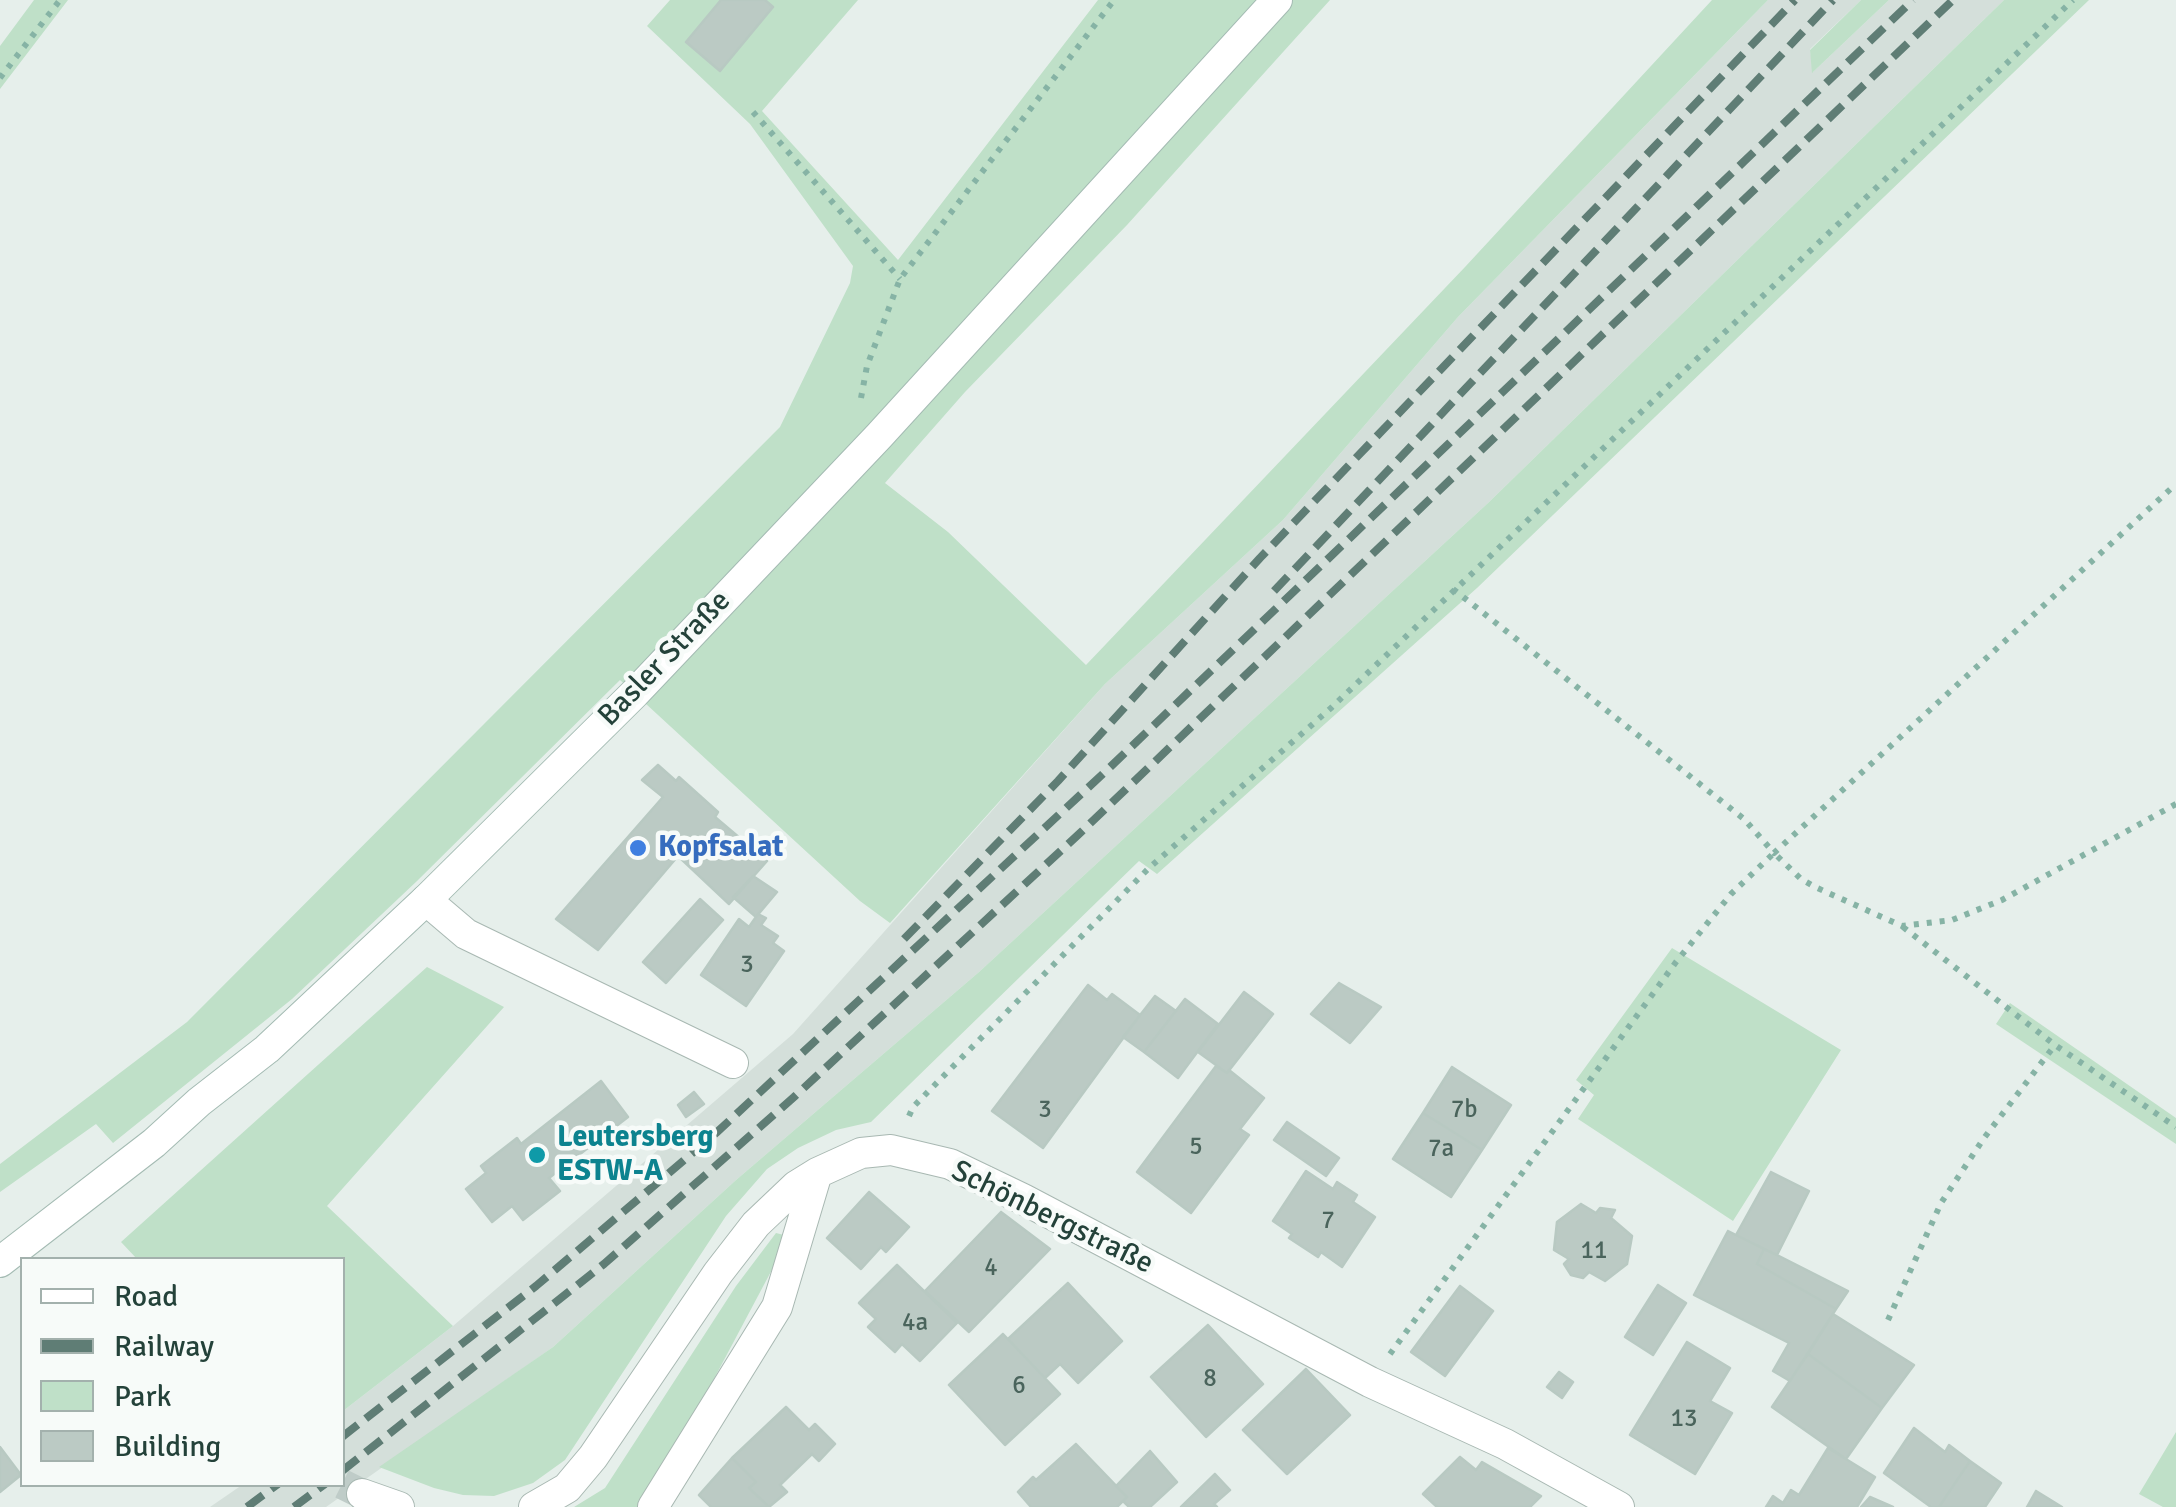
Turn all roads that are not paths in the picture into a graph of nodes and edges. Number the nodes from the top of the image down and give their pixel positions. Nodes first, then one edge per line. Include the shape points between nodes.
1 (1277, 0) edge
2 (426, 900) junction
3 (734, 1063) dead end
4 (818, 1173) junction
5 (18, 1255) edge
6 (362, 1494) tunnel mouth
7 (399, 1507) edge
8 (534, 1507) edge
9 (653, 1507) edge
10 (1619, 1507) edge

1 - 2 street, Basler Straße via 635,693
2 - 3 street via 466,934
2 - 5 street, Basler Straße via 267,1049
4 - 8 street, Schönbergstraße via 756,1224 593,1457 566,1488
4 - 9 street via 777,1307
4 - 10 street, Schönbergstraße via 860,1153 892,1150 950,1164
6 - 7 street

